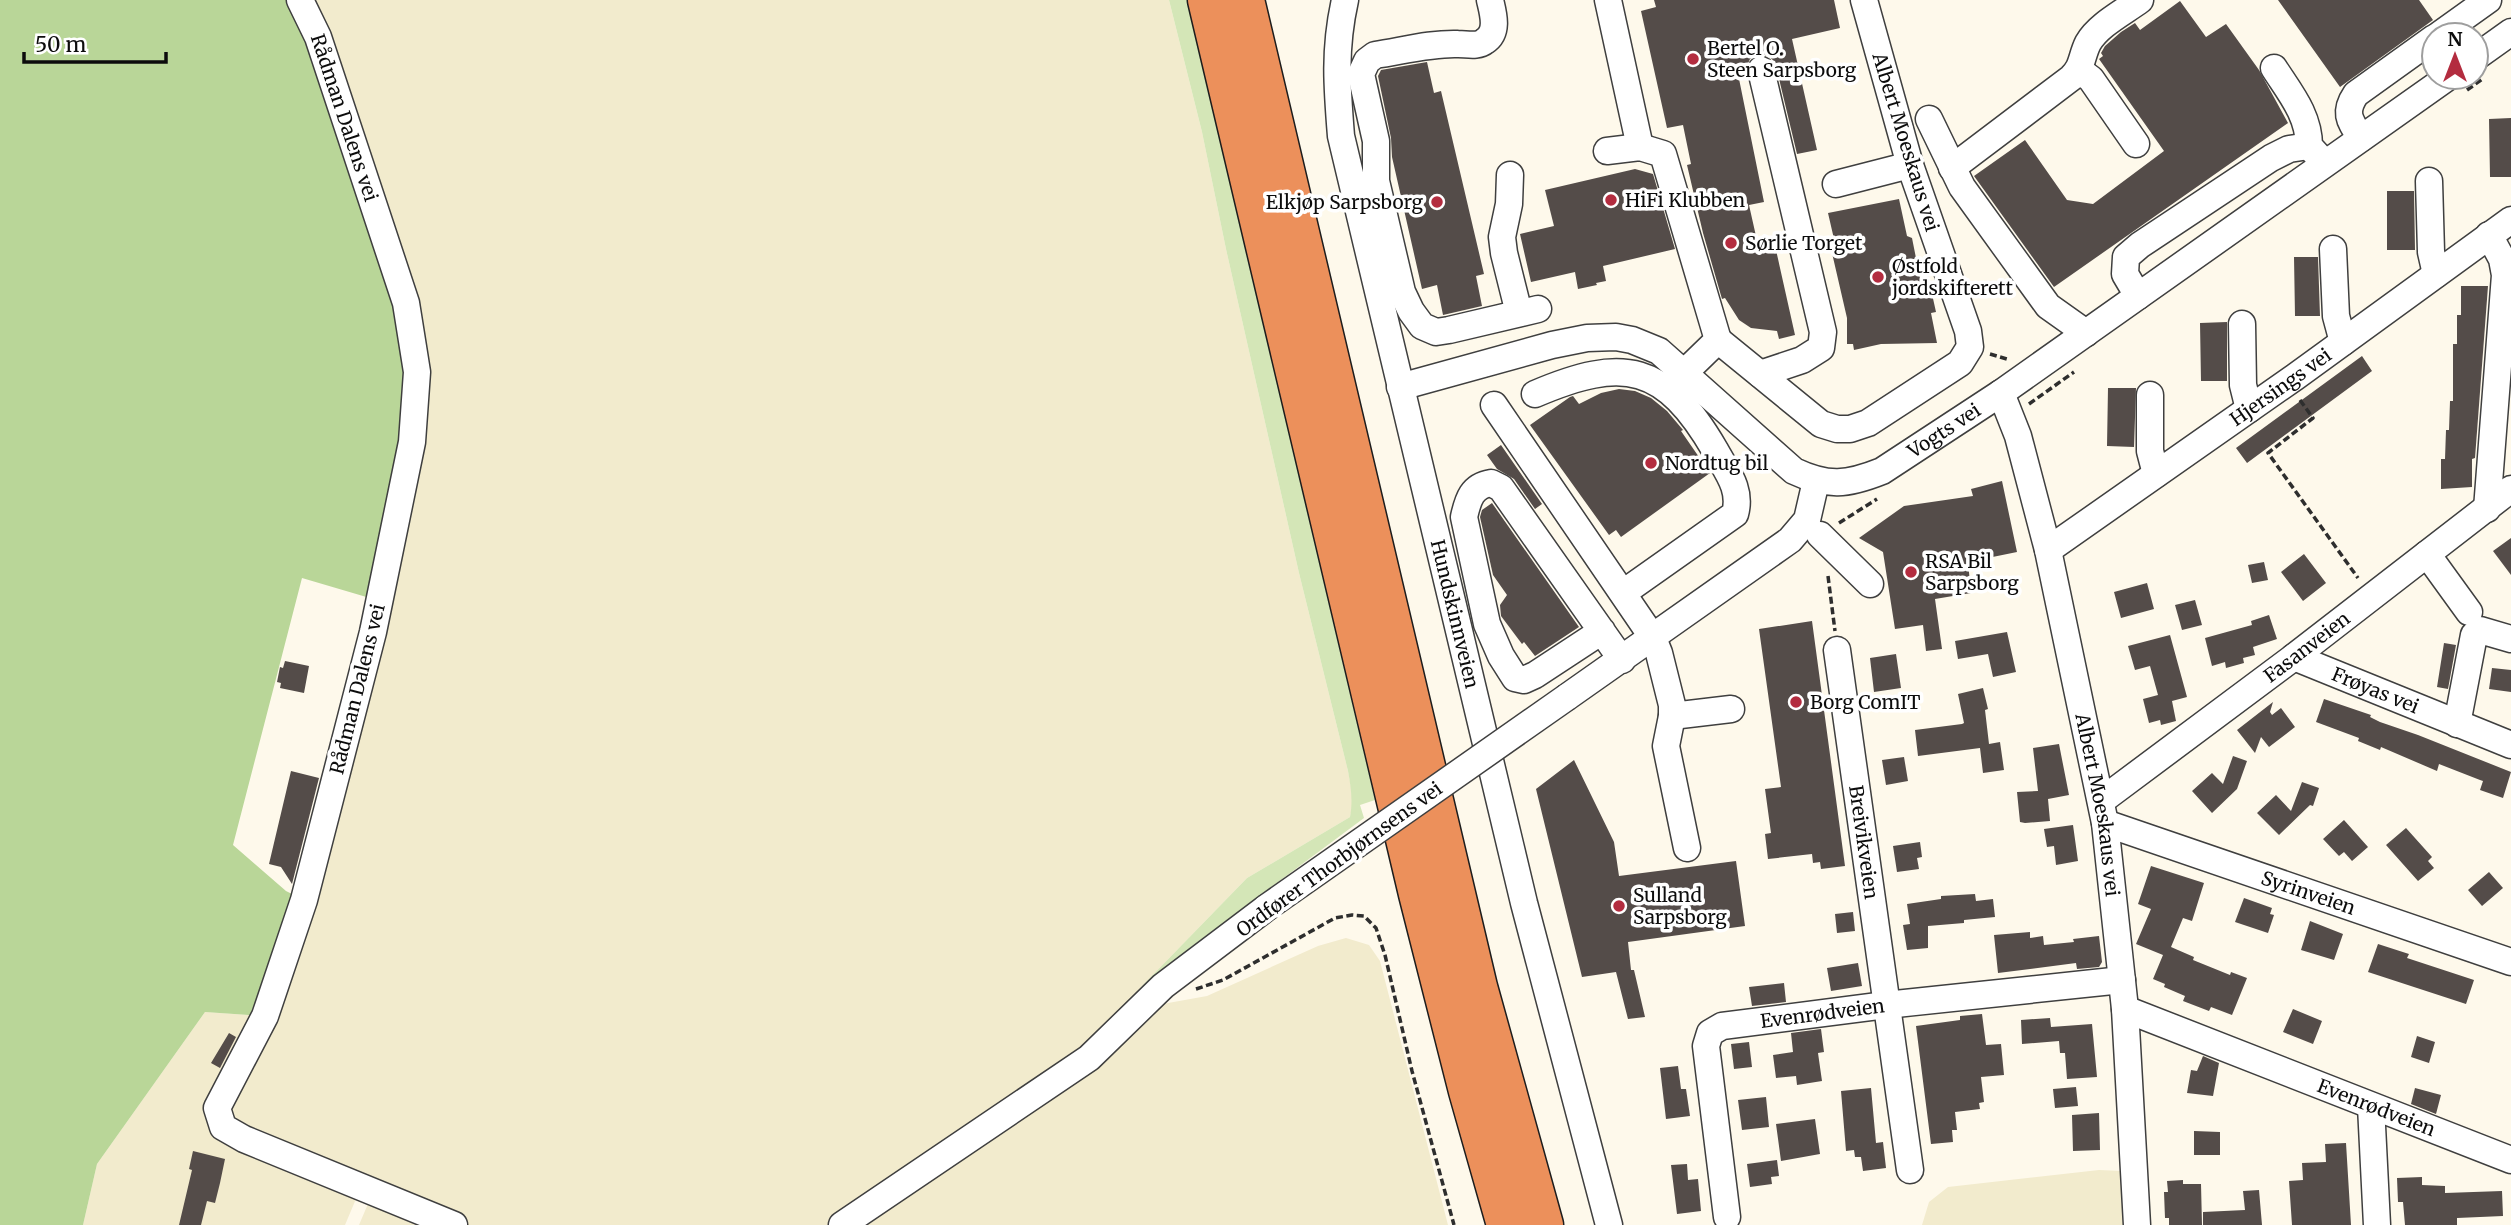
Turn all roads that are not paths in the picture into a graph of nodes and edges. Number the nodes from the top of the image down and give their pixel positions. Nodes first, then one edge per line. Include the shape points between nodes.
1 (300, 0) edge
2 (1207, 0) edge
3 (1245, 0) edge
4 (1345, 0) edge
5 (1490, 0) edge
6 (1608, 0) edge
7 (1864, 0) edge
8 (2140, 0) edge
9 (2488, 0) edge
10 (2460, 8) edge
11 (2511, 32) edge
12 (2490, 47) edge
13 (2420, 48) edge
14 (2274, 68) dead end
15 (1761, 70) dead end
16 (2079, 70) junction
17 (2428, 91) edge
18 (1929, 119) dead end
19 (2361, 138) junction
20 (2136, 144) dead end
21 (1640, 147) junction
22 (1607, 151) dead end
23 (2317, 155) junction
24 (1910, 165) junction
25 (1952, 168) junction
26 (1510, 174) dead end
27 (2429, 181) dead end
28 (1836, 184) dead end
29 (2511, 220) edge
30 (2489, 235) junction
31 (2333, 248) dead end
32 (2436, 274) junction
33 (2138, 296) junction
34 (2242, 324) dead end
35 (2086, 333) junction
36 (1718, 340) junction
37 (2343, 342) junction
38 (1760, 374) junction
39 (1678, 382) junction
40 (1400, 387) junction
41 (2001, 393) junction
42 (1535, 394) dead end
43 (2150, 395) dead end
44 (1494, 405) dead end
45 (2249, 409) junction
46 (2156, 474) junction
47 (1816, 481) junction
48 (2511, 489) edge
49 (2487, 509) junction
50 (1820, 535) road end
51 (2048, 550) junction
52 (2427, 554) junction
53 (1870, 584) dead end
54 (1623, 593) junction
55 (2469, 612) dead end
56 (1602, 631) junction
57 (1653, 638) junction
58 (2511, 639) edge
59 (1837, 650) road end
60 (2294, 657) junction
61 (1622, 660) junction
62 (1731, 709) dead end
63 (1672, 716) junction
64 (2457, 724) junction
65 (2511, 745) edge
66 (2103, 812) junction
67 (1687, 848) dead end
68 (2511, 962) edge
69 (2122, 980) junction
70 (1886, 1005) junction
71 (2125, 1009) junction
72 (2371, 1106) junction
73 (2511, 1160) edge
74 (1910, 1170) dead end
75 (1727, 1217) dead end
76 (454, 1225) edge
77 (842, 1225) edge
78 (1506, 1225) edge
79 (1544, 1225) edge
80 (1609, 1225) edge
81 (2137, 1225) edge
82 (2377, 1225) edge

1 - 76 street, Rådman Dalens vei via 318,37 406,303 417,372 412,442 373,632 303,900 265,1016 217,1108 223,1127 244,1139
2 - 78 highway via 1421,907
3 - 79 highway via 1478,987
4 - 40 street, Hundskinnveien via 1336,75 1341,136
5 - 26 street via 1494,29 1488,41 1375,55 1361,74 1376,141 1376,181 1402,292 1422,326 1436,332 1529,311 1504,253
6 - 21 street
7 - 24 street, Albert Moeskaus vei
8 - 16 street via 2095,33
9 - 10 street
11 - 12 street
13 - 19 street via 2356,94 2349,104 2350,121
14 - 23 street via 2303,114
15 - 38 street via 1823,332 1821,348 1802,360
16 - 20 street via 2091,79
16 - 25 street
17 - 19 street, Vogts vei
18 - 25 street
19 - 23 street, Vogts vei
21 - 22 street
21 - 36 street via 1662,154
23 - 33 street, Vogts vei
23 - 33 street via 2289,149 2140,245 2124,265 2124,274
24 - 28 street
24 - 38 street, Albert Moeskaus vei via 1968,331 1970,347 1960,363 1886,413 1850,429 1821,424
25 - 35 street via 2048,306
27 - 32 street
29 - 30 street, Hjersings vei
30 - 32 street, Hjersings vei
30 - 49 street via 2505,275
31 - 37 street via 2336,316
32 - 37 street, Hjersings vei
33 - 35 street, Vogts vei
34 - 45 street via 2243,385
35 - 41 street, Vogts vei
36 - 38 street
36 - 39 street
37 - 45 street, Hjersings vei
39 - 40 street via 1659,351 1616,337 1552,345
39 - 42 street via 1611,372 1567,380
39 - 47 street via 1794,471
39 - 54 street via 1736,487 1735,514
40 - 80 street, Hundskinnveien via 1524,903
41 - 47 street, Vogts vei via 1882,471 1862,479
41 - 51 street, Albert Moeskaus vei via 2018,436
43 - 46 street via 2150,450
44 - 54 street
45 - 46 street, Hjersings vei
46 - 51 street, Hjersings vei
47 - 57 street, Ordfører Thorbjørnsens vei via 1807,520 1790,540
48 - 49 street, Fasanveien
49 - 52 street, Fasanveien
50 - 53 street
51 - 66 street, Albert Moeskaus vei
52 - 55 street
52 - 60 street, Fasanveien
54 - 57 street
56 - 56 street via 1501,488 1491,483 1474,490 1464,517 1487,624 1515,678 1535,675
56 - 61 street
57 - 61 street, Ordfører Thorbjørnsens vei
57 - 63 street
58 - 64 street via 2480,630 2474,635
59 - 70 street, Breivikveien
60 - 64 street, Frøyas vei
60 - 66 street, Fasanveien
61 - 77 street, Ordfører Thorbjørnsens vei, bridge via 1266,908 1163,986 1089,1058
62 - 63 street
63 - 67 street via 1667,746
64 - 65 street, Frøyas vei
66 - 68 street, Syrinveien
66 - 69 street, Albert Moeskaus vei
69 - 70 street, Evenrødveien
69 - 71 street, Albert Moeskaus vei
70 - 74 street, Breivikveien
70 - 75 street, Evenrødveien via 1722,1026 1710,1033 1706,1046
71 - 72 street, Evenrødveien
71 - 81 street, Albert Moeskaus vei
72 - 73 street, Evenrødveien
72 - 82 street

